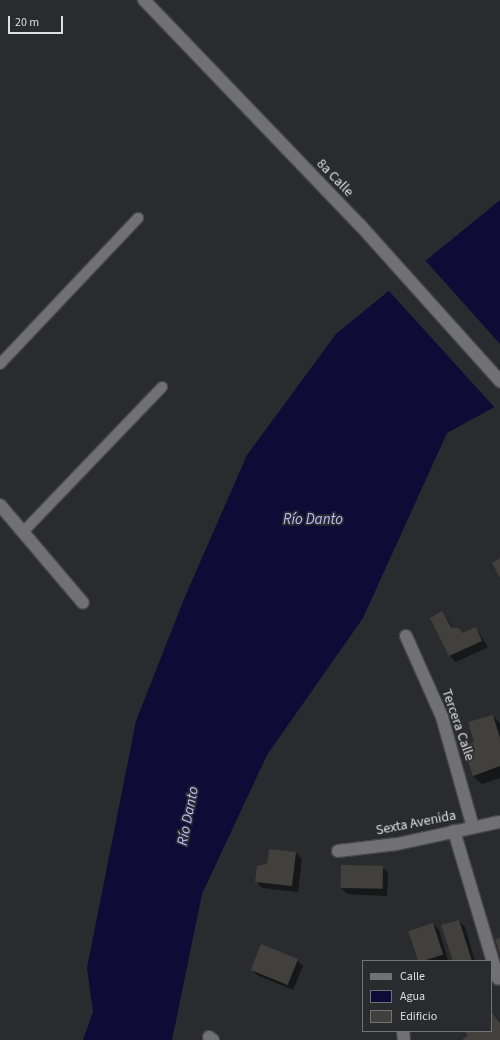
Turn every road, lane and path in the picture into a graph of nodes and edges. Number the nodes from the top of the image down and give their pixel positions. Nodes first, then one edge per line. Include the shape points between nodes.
1 (144, 0) edge
2 (138, 218) dead end
3 (0, 364) edge
4 (500, 381) edge
5 (162, 387) dead end
6 (0, 506) edge
7 (23, 532) junction
8 (83, 603) dead end
9 (406, 636) dead end
10 (500, 822) edge
11 (473, 827) junction
12 (454, 832) junction
13 (338, 851) dead end
14 (490, 960) edge
15 (492, 966) edge
16 (496, 980) edge

1 - 4 street, 8a Calle via 360,225
2 - 3 lane
5 - 7 lane
6 - 7 street
7 - 8 street
9 - 11 street, Tercera Calle via 442,717
10 - 11 street, Sexta Avenida
11 - 12 street, Sexta Avenida
12 - 13 street, Sexta Avenida via 397,844
12 - 14 street
15 - 16 street

